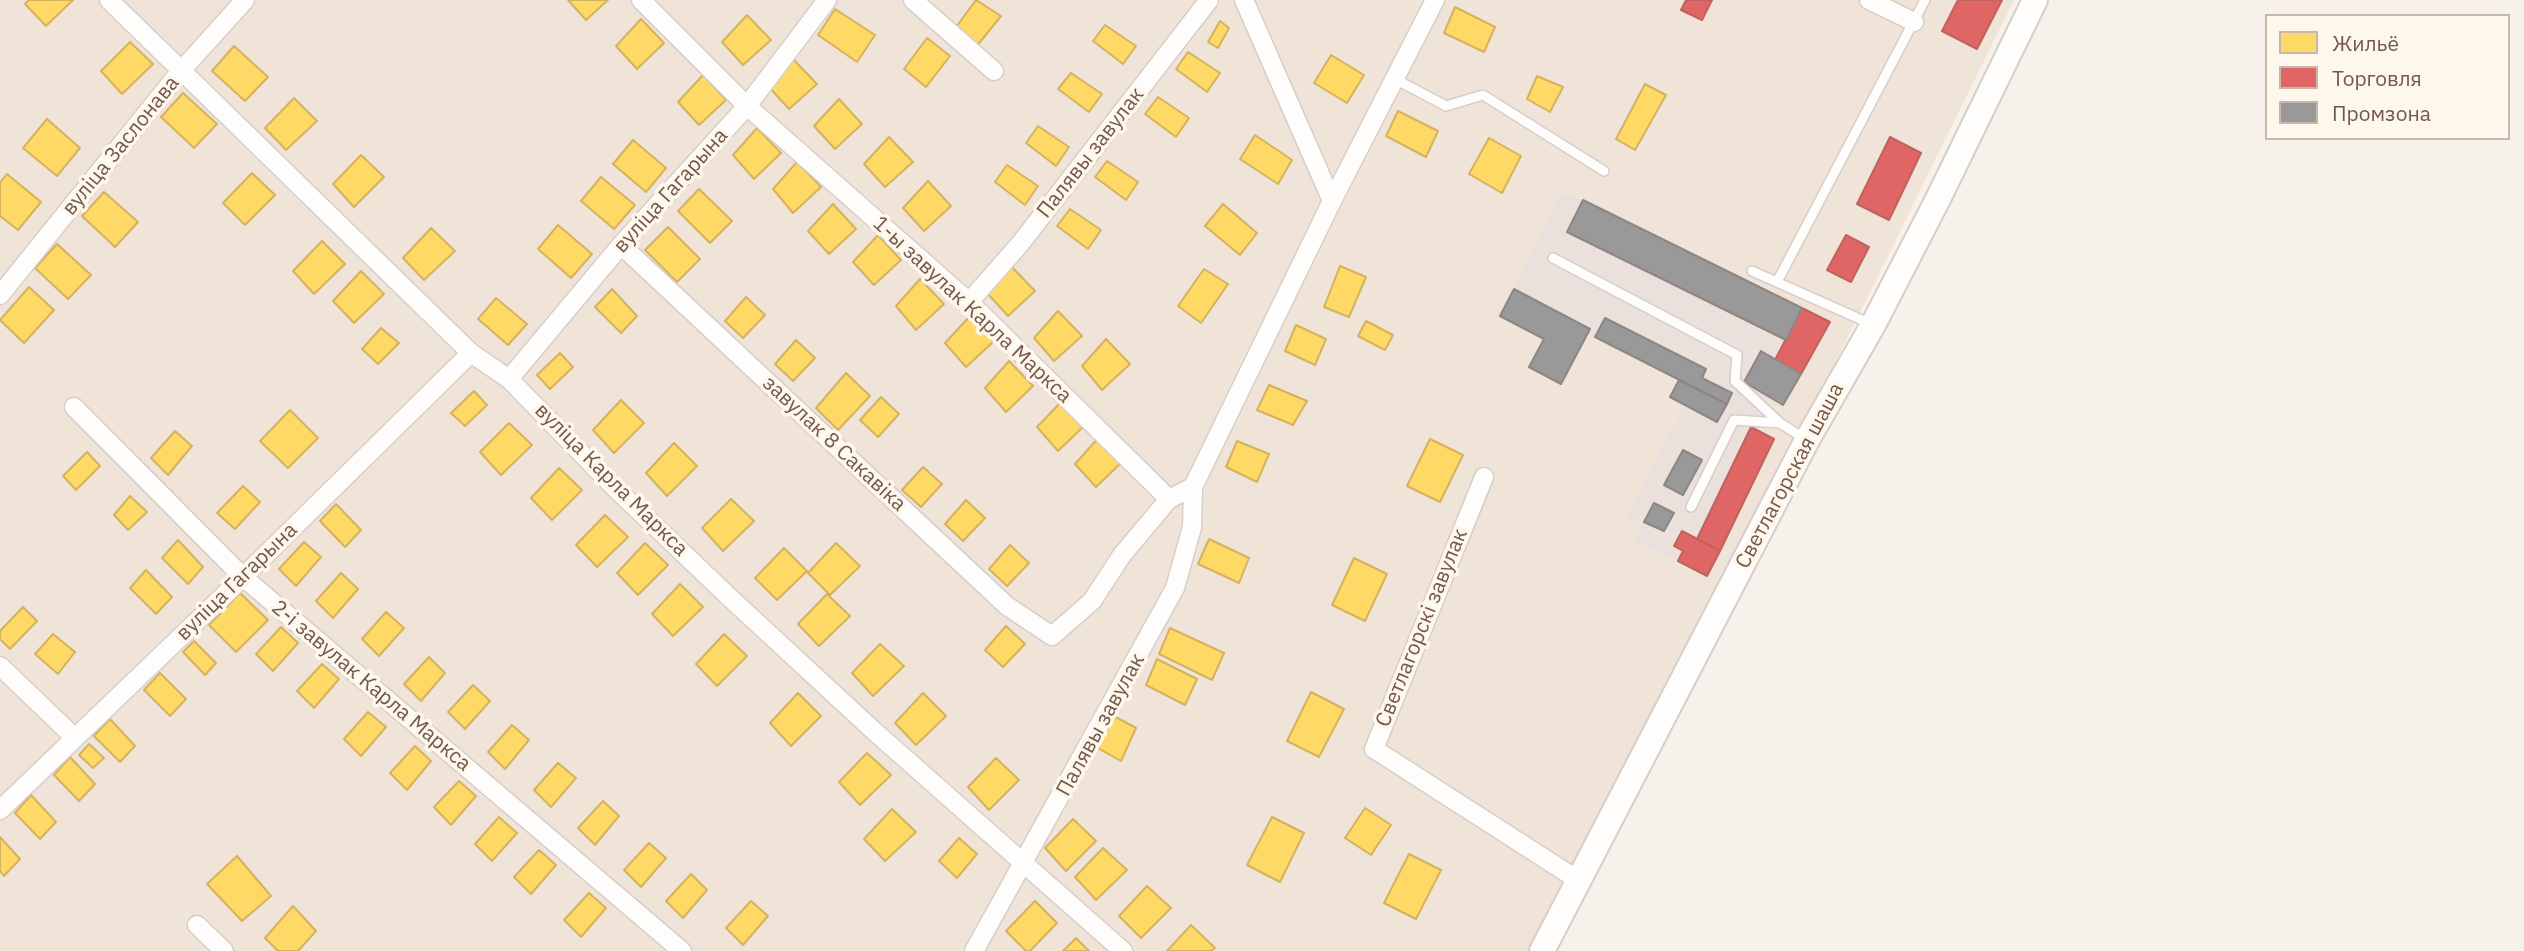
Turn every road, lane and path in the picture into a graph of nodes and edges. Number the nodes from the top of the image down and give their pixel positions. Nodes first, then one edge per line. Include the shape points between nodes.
1 (109, 0) edge
2 (245, 0) edge
3 (641, 0) edge
4 (827, 0) edge
5 (913, 0) edge
6 (1209, 0) edge
7 (1244, 0) edge
8 (1435, 0) edge
9 (1869, 0) edge
10 (1925, 0) edge
11 (2035, 0) edge
12 (1914, 22) junction
13 (993, 71) dead end
14 (180, 72) junction
15 (1395, 79) junction
16 (747, 106) junction
17 (1604, 172) dead end
18 (1332, 201) junction
19 (621, 245) junction
20 (1553, 258) dead end
21 (1752, 271) dead end
22 (1777, 282) junction
23 (0, 295) edge
24 (969, 302) junction
25 (1873, 325) junction
26 (471, 353) junction
27 (509, 379) junction
28 (74, 407) dead end
29 (1780, 423) junction
30 (1807, 440) junction
31 (1484, 477) dead end
32 (1193, 487) junction
33 (1169, 499) junction
34 (1691, 507) dead end
35 (243, 577) junction
36 (0, 666) edge
37 (75, 738) junction
38 (0, 810) edge
39 (1024, 864) junction
40 (1578, 880) junction
41 (197, 925) dead end
42 (224, 951) edge
43 (682, 951) edge
44 (974, 951) edge
45 (1123, 951) edge
46 (1542, 951) edge

1 - 14 street, вуліца Карла Маркса
2 - 14 street, вуліца Заслонава
3 - 16 street, 1-ы завулак Карла Маркса
4 - 16 street, вуліца Гагарына
5 - 13 street
6 - 24 street, Палявы завулак via 1020,244
7 - 18 street
8 - 15 street, Палявы завулак
9 - 12 street
10 - 12 lane
11 - 25 main road, Светлагорская шаша
12 - 22 lane
14 - 23 street, вуліца Заслонава
14 - 26 street, вуліца Карла Маркса
15 - 17 lane via 1446,106 1483,95
15 - 18 street, Палявы завулак
16 - 19 street, вуліца Гагарына
16 - 24 street, 1-ы завулак Карла Маркса
18 - 32 street, Палявы завулак
19 - 27 street, вуліца Гагарына
19 - 33 street, завулак 8 Сакавіка via 1007,606 1052,636 1092,601 1122,555
20 - 29 lane via 1737,355 1735,381
21 - 22 lane
22 - 25 lane
24 - 33 street, 1-ы завулак Карла Маркса
25 - 30 main road, Светлагорская шаша
26 - 27 street, вуліца Карла Маркса
26 - 35 street, вуліца Гагарына
27 - 39 street, вуліца Карла Маркса via 728,596
28 - 35 street, 2-і завулак Карла Маркса
29 - 30 lane
29 - 34 lane via 1734,420
30 - 40 main road, Светлагорская шаша
31 - 40 street, Светлагорскі завулак via 1374,749
32 - 33 street
32 - 39 street, Палявы завулак via 1192,527 1175,588
35 - 37 street, вуліца Гагарына
35 - 43 street, 2-і завулак Карла Маркса
36 - 37 street
37 - 38 street, вуліца Гагарына
39 - 44 street, Палявы завулак
39 - 45 street, вуліца Карла Маркса
40 - 46 main road, Светлагорская шаша
41 - 42 street

